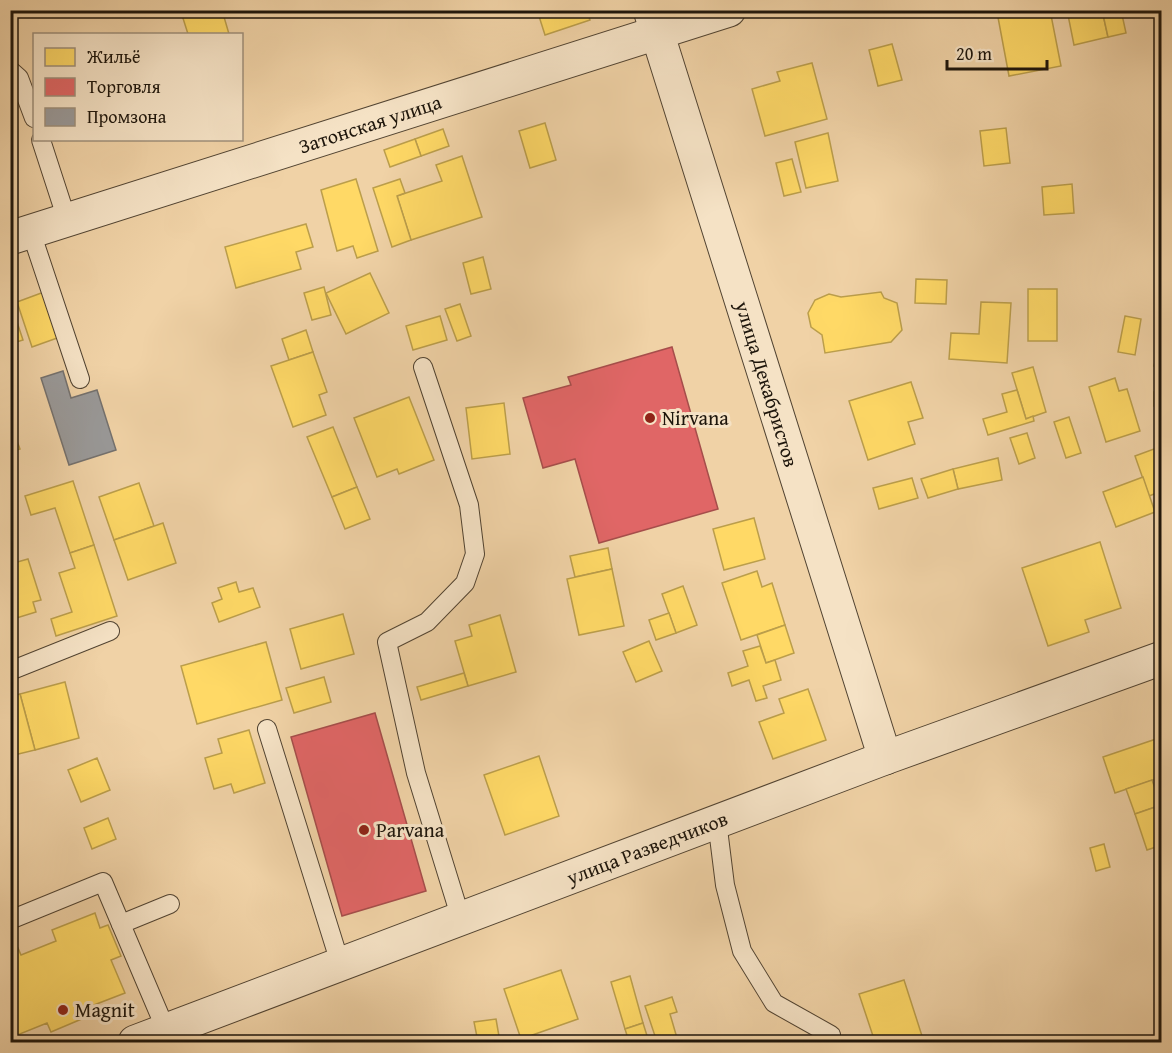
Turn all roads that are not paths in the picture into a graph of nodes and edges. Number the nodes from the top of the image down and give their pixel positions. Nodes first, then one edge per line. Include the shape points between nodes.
1 (729, 10) edge
2 (654, 22) edge
3 (10, 70) edge
4 (33, 115) edge
5 (41, 141) edge
6 (67, 220) junction
7 (21, 235) edge
8 (423, 368) dead end
9 (80, 379) dead end
10 (110, 631) dead end
11 (1161, 658) edge
12 (10, 671) edge
13 (267, 729) dead end
14 (885, 758) junction
15 (717, 821) junction
16 (170, 904) dead end
17 (461, 919) junction
18 (10, 920) edge
19 (121, 924) junction
20 (340, 963) junction
21 (831, 1035) dead end
22 (147, 1039) edge

1 - 2 street, Затонская улица
2 - 6 street, Затонская улица
2 - 14 street, улица Декабристов
3 - 4 lane via 19,78
5 - 6 lane
6 - 7 street, Затонская улица
7 - 9 lane
8 - 17 lane via 469,506 476,554 465,583 427,622 387,642 416,773
10 - 12 lane
11 - 14 street, улица Разведчиков
13 - 20 lane
14 - 15 street, улица Разведчиков
15 - 17 street, улица Разведчиков
15 - 21 lane via 725,885 742,951 774,1003
16 - 19 lane
17 - 20 street, улица Разведчиков
18 - 19 lane via 104,882
19 - 22 lane
20 - 22 street, улица Разведчиков

